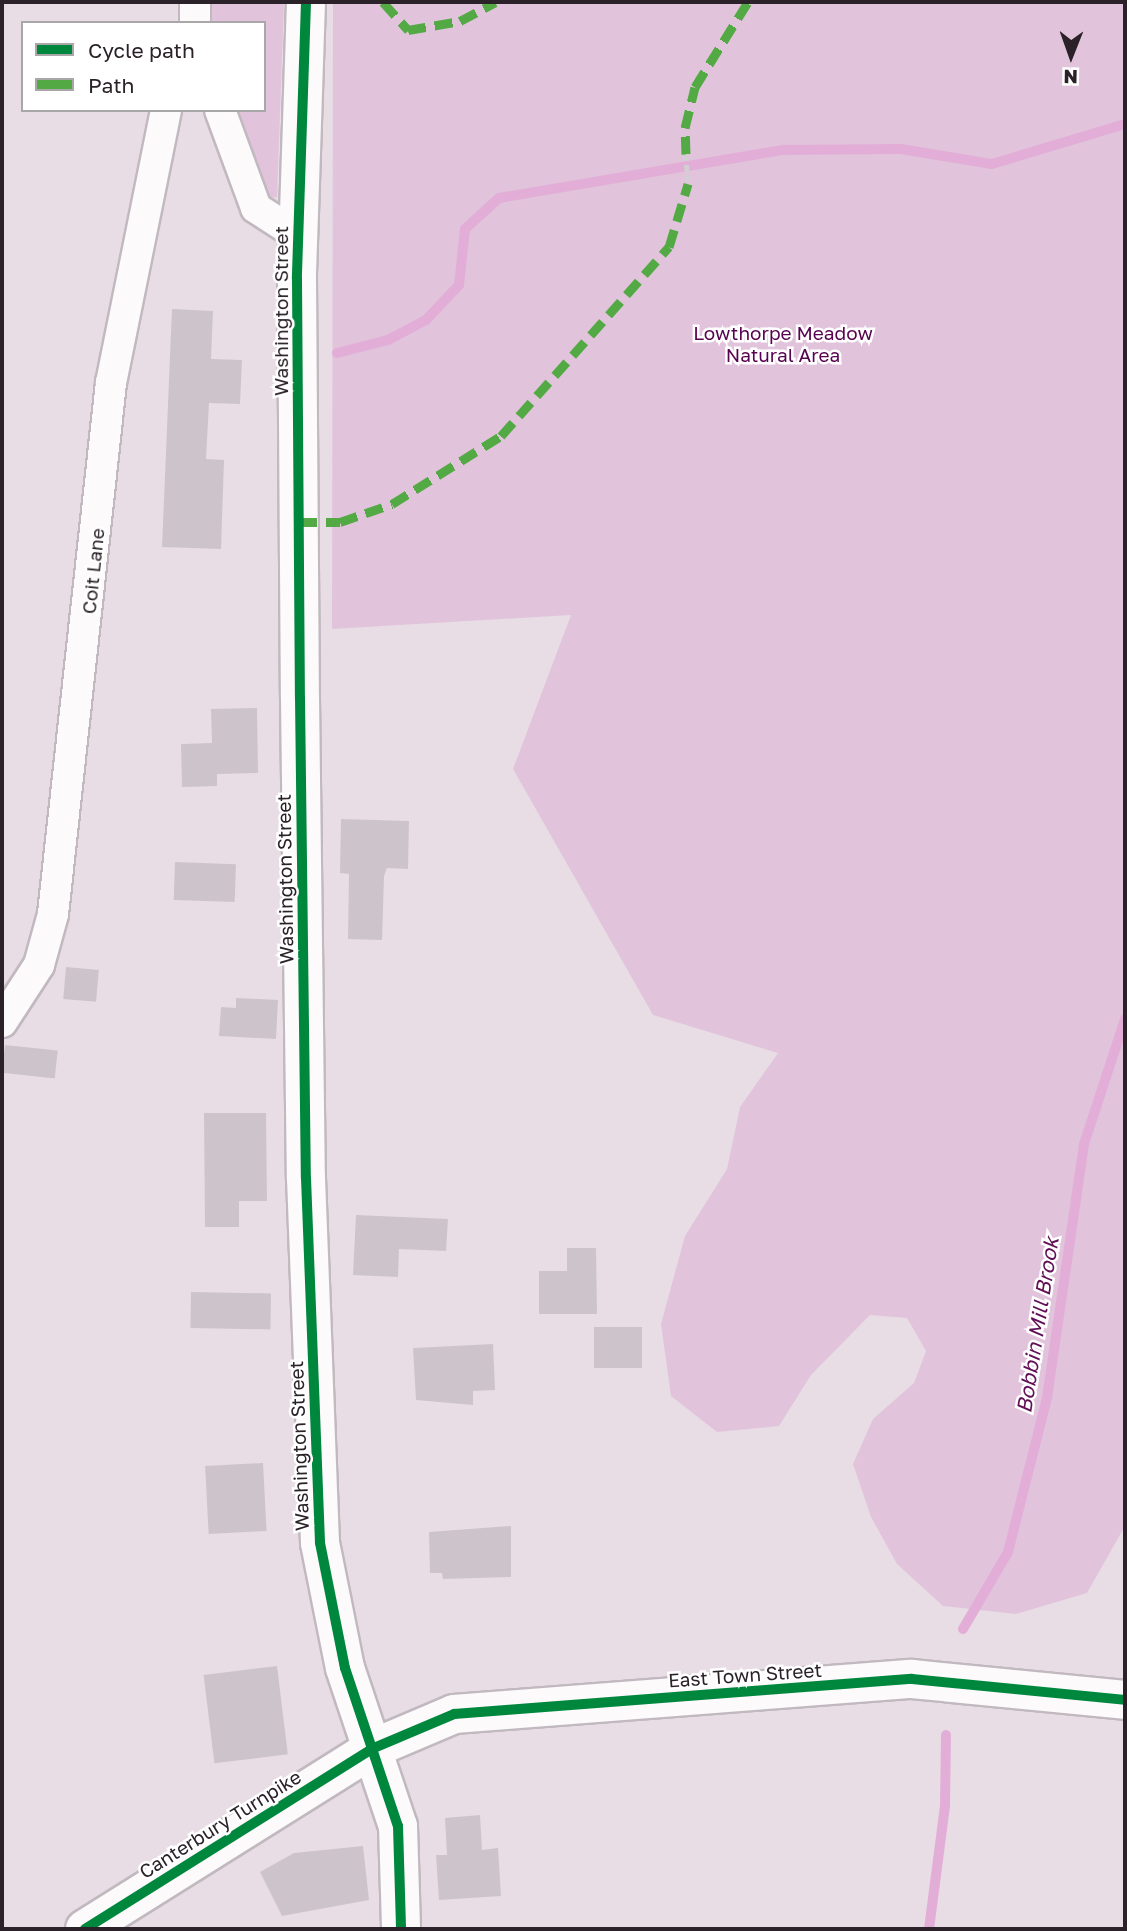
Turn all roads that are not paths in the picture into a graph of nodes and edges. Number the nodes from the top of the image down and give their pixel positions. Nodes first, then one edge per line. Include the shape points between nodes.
1 (194, 2) edge
2 (306, 2) edge
3 (195, 21) edge
4 (166, 112) edge
5 (221, 112) edge
6 (298, 235) junction
7 (2, 1022) edge
8 (1125, 1700) edge
9 (374, 1748) junction
10 (85, 1929) edge
11 (401, 1929) edge

1 - 3 street
2 - 6 street, Washington Street
4 - 7 street, Coit Lane via 111,383 53,914 39,965
5 - 6 street via 256,208
6 - 9 street, Washington Street via 306,1178 320,1543 345,1668
8 - 9 street, East Town Street via 912,1679 454,1714
9 - 10 street, Canterbury Turnpike
9 - 11 street, Washington Street via 398,1826

